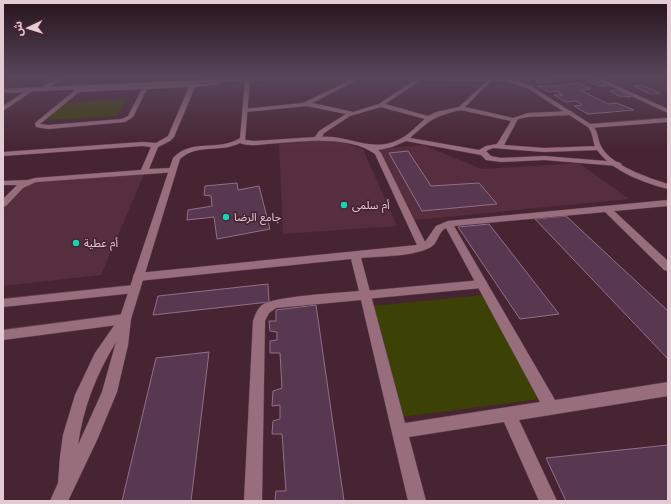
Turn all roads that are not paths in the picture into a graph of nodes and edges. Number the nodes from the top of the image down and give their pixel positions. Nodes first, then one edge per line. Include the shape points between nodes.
1 (15, 101) edge
2 (65, 101) edge
3 (139, 101) edge
4 (187, 101) edge
5 (246, 101) edge
6 (315, 101) edge
7 (387, 101) edge
8 (468, 101) edge
9 (551, 101) edge
10 (645, 101) edge
11 (308, 104) junction
12 (381, 105) junction
13 (461, 108) junction
14 (3, 109) edge
15 (245, 110) junction
16 (668, 111) edge
17 (352, 113) junction
18 (571, 113) junction
19 (428, 118) junction
20 (514, 120) junction
21 (668, 120) edge
22 (590, 126) junction
23 (318, 138) junction
24 (406, 139) junction
25 (240, 141) junction
26 (157, 145) junction
27 (499, 147) junction
28 (374, 148) junction
29 (599, 148) junction
30 (563, 150) junction
31 (482, 153) junction
32 (3, 154) edge
33 (571, 159) junction
34 (618, 164) junction
35 (173, 170) junction
36 (144, 172) junction
37 (30, 182) junction
38 (3, 183) edge
39 (668, 187) edge
40 (668, 203) edge
41 (3, 204) edge
42 (607, 209) junction
43 (448, 224) junction
44 (423, 247) junction
45 (355, 255) junction
46 (668, 267) edge
47 (138, 277) junction
48 (482, 284) junction
49 (134, 289) junction
50 (365, 295) junction
51 (3, 303) edge
52 (125, 319) junction
53 (3, 335) edge
54 (668, 389) edge
55 (551, 407) junction
56 (508, 414) junction
57 (400, 431) junction
58 (63, 493) edge
59 (253, 501) edge
60 (418, 501) edge
61 (548, 501) edge

1 - 14 street
2 - 3 street via 37,124 38,126 123,122 130,118
4 - 26 street via 170,138
5 - 15 street
6 - 11 street
7 - 12 street
8 - 13 street
9 - 18 street
10 - 16 street
11 - 15 street
11 - 17 street
12 - 17 street
12 - 19 street
13 - 19 street
13 - 20 street
15 - 25 street via 243,136
17 - 23 street via 321,132
18 - 20 street via 528,115
18 - 22 street
19 - 24 street
20 - 27 street
21 - 22 street
22 - 29 street via 597,136
23 - 25 street via 254,143
23 - 28 street via 336,139
24 - 28 street via 390,146
24 - 31 street
25 - 35 street via 232,145 183,152 177,158
26 - 32 street
26 - 36 street
27 - 30 street
27 - 31 street via 488,147 482,150
28 - 44 street
29 - 30 street
29 - 34 street
30 - 33 street
31 - 33 street via 489,158 501,160
33 - 34 street
34 - 39 street via 643,178
35 - 36 street
35 - 47 street
36 - 37 street
37 - 38 street
37 - 41 street via 20,186
40 - 42 street
42 - 43 street
42 - 46 street
43 - 44 street via 438,228 433,240
43 - 48 street
44 - 45 street
45 - 47 street
45 - 50 street
47 - 49 street
48 - 50 street
48 - 55 street
49 - 51 street
49 - 52 street
50 - 57 street
50 - 59 street via 276,304 262,311 259,321
52 - 53 street
52 - 58 street via 123,343 112,387 101,416
52 - 58 street via 109,340 83,390 74,420
54 - 55 street
55 - 56 street
56 - 57 street
56 - 61 street
57 - 60 street

